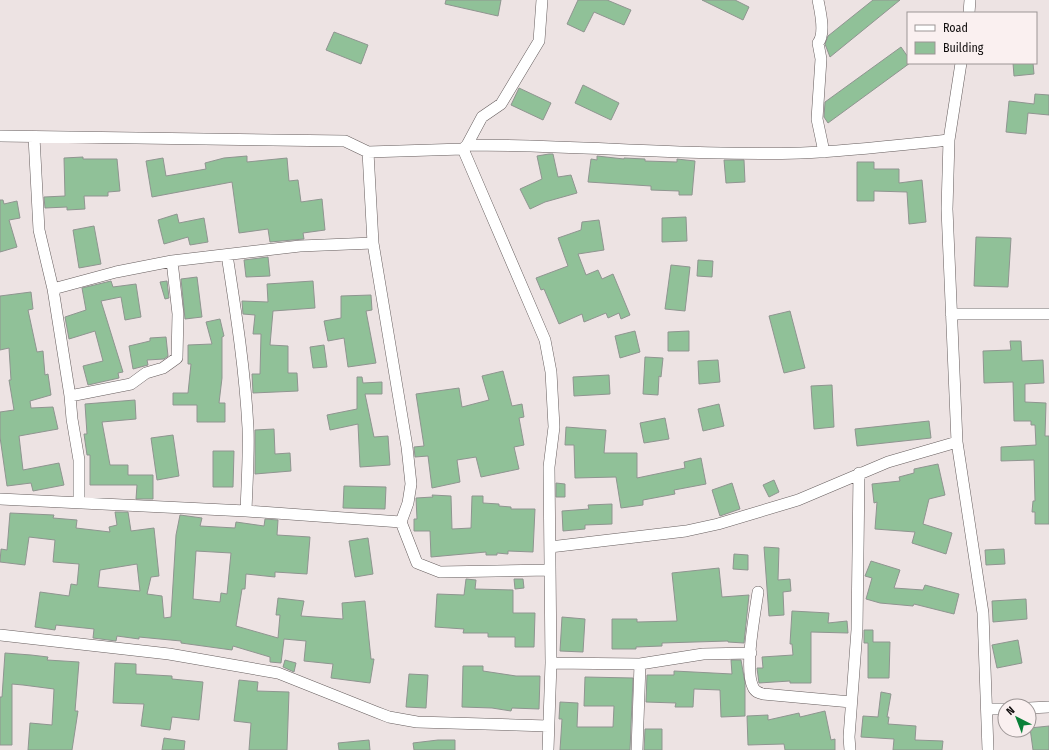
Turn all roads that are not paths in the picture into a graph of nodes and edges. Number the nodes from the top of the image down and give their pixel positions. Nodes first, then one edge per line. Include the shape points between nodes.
1 (542, 0) edge
2 (818, 0) edge
3 (970, 0) edge
4 (969, 12) edge
5 (962, 64) edge
6 (0, 136) edge
7 (34, 137) junction
8 (949, 140) junction
9 (465, 147) junction
10 (368, 152) junction
11 (824, 152) junction
12 (373, 243) junction
13 (228, 255) junction
14 (172, 261) junction
15 (53, 289) junction
16 (952, 314) junction
17 (1049, 314) edge
18 (70, 396) junction
19 (957, 442) junction
20 (859, 473) junction
21 (0, 499) edge
22 (80, 503) junction
23 (246, 511) junction
24 (401, 522) junction
25 (550, 548) junction
26 (550, 570) junction
27 (758, 592) dead end
28 (0, 635) edge
29 (750, 653) junction
30 (551, 663) junction
31 (640, 664) junction
32 (851, 702) junction
33 (1049, 707) edge
34 (1037, 708) edge
35 (988, 709) junction
36 (997, 709) edge
37 (548, 726) junction
38 (548, 750) edge
39 (637, 750) edge
40 (850, 750) edge
41 (988, 750) edge

1 - 9 street via 539,41 501,104 482,117
2 - 11 street via 821,16 818,43 821,59 817,119
3 - 4 street
5 - 8 street
6 - 7 street
7 - 10 street via 345,141
7 - 15 street via 38,230
8 - 11 street
8 - 16 street via 946,209
9 - 10 street
9 - 11 street via 533,145 716,152
9 - 25 street via 545,340 551,372 554,427 549,466
10 - 12 street
12 - 13 street via 300,246
12 - 24 street via 411,484
13 - 14 street
13 - 23 street via 242,349 248,430
14 - 15 street via 116,272
14 - 18 street via 178,314 177,358 163,368 146,373 131,384
15 - 18 street
16 - 17 street
16 - 19 street
18 - 22 street via 79,460
19 - 20 street
19 - 35 street via 983,613
20 - 25 street via 798,500 718,524 686,531
20 - 32 street via 857,630
21 - 22 street
22 - 23 street
23 - 24 street
24 - 26 street via 417,563 440,572
25 - 26 street
26 - 30 street
27 - 29 street
28 - 37 street via 169,654 278,673 376,712 410,720
29 - 31 street via 703,654
29 - 32 street via 753,688 757,692
30 - 31 street
30 - 37 street
31 - 39 street
32 - 40 street
33 - 34 street
35 - 36 street
35 - 41 street
37 - 38 street

